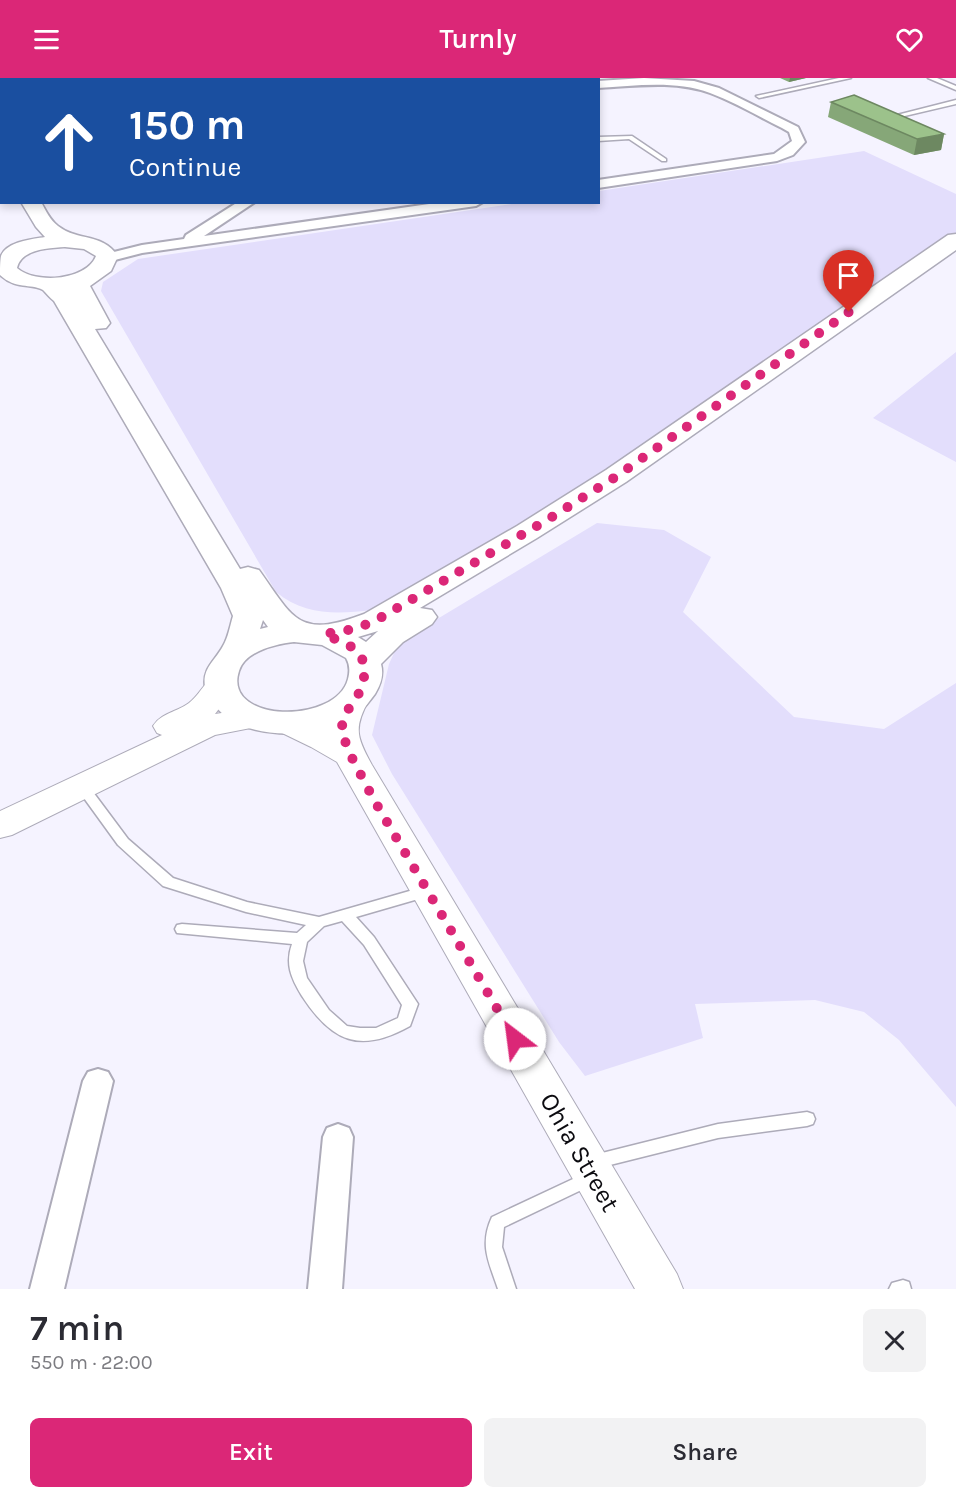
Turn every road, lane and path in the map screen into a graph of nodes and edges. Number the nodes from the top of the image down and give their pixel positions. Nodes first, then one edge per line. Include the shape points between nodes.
1 (833, 78) edge
2 (848, 78) edge
3 (931, 78) edge
4 (949, 78) edge
5 (684, 81) edge
6 (956, 81) edge
7 (600, 85) edge
8 (956, 88) edge
9 (956, 102) edge
10 (896, 116) edge
11 (600, 139) edge
12 (664, 160) dead end
13 (600, 184) edge
14 (14, 204) edge
15 (32, 204) edge
16 (229, 204) edge
17 (245, 204) edge
18 (465, 204) edge
19 (454, 206) junction
20 (199, 234) junction
21 (956, 240) edge
22 (74, 241) junction
23 (175, 241) junction
24 (32, 246) junction
25 (956, 251) edge
26 (100, 260) junction
27 (4, 271) edge
28 (48, 283) junction
29 (309, 633) junction
30 (237, 652) junction
31 (364, 662) junction
32 (221, 685) junction
33 (353, 700) junction
34 (255, 718) junction
35 (287, 723) junction
36 (351, 756) junction
37 (82, 787) junction
38 (0, 802) edge
39 (0, 826) edge
40 (428, 891) junction
41 (345, 914) junction
42 (319, 922) junction
43 (182, 929) dead end
44 (300, 939) junction
45 (98, 1081) dead end
46 (807, 1119) dead end
47 (338, 1137) dead end
48 (591, 1170) junction
49 (47, 1289) edge
50 (325, 1289) edge
51 (507, 1289) edge
52 (660, 1289) edge

1 - 2 lane via 756,95
3 - 8 lane
4 - 6 lane
5 - 7 street
5 - 13 street via 715,91 786,125 799,142 777,157
9 - 10 lane
11 - 12 lane via 630,137
14 - 24 main road via 29,229
15 - 22 main road via 52,234
16 - 23 street
17 - 20 street
18 - 19 street
19 - 20 street via 313,216
19 - 23 street
20 - 23 street
21 - 29 main road via 686,429 547,520 375,621 354,629
22 - 24 main road
22 - 26 main road
23 - 26 street
24 - 27 main road via 16,253
25 - 31 main road via 627,489 392,634
26 - 28 main road via 71,281
26 - 29 main road via 79,284 88,308 257,592 280,622
27 - 28 main road via 27,282
28 - 30 main road via 81,325 236,588 249,616
29 - 30 main road via 262,638
29 - 31 main road via 346,643
30 - 32 main road via 226,665
31 - 33 main road via 365,680
32 - 34 main road via 231,704
32 - 38 street via 201,710
33 - 35 main road via 329,715
33 - 36 street, Ohia Street via 341,731
34 - 35 main road
34 - 37 street via 207,726
35 - 36 street
36 - 40 street, Ohia Street
37 - 39 street
37 - 42 lane via 123,842 168,882 246,907
40 - 41 lane
40 - 48 street, Ohia Street
41 - 42 lane
41 - 44 lane via 369,941 410,1004 405,1022 385,1033 340,1030 311,997 297,972
42 - 44 lane
43 - 44 lane
45 - 49 street
46 - 48 lane via 718,1131
47 - 50 street
48 - 51 lane via 498,1222 492,1242
48 - 52 street, Ohia Street

